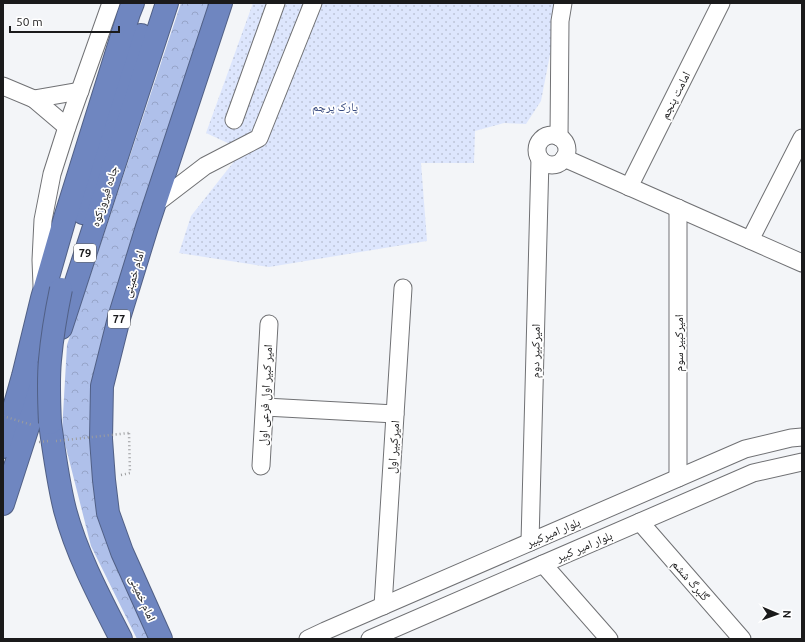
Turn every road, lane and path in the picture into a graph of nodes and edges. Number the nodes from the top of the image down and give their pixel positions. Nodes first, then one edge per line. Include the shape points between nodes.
1 (111, 3) edge
2 (133, 3) edge
3 (151, 3) edge
4 (167, 3) edge
5 (221, 3) edge
6 (276, 3) edge
7 (313, 3) edge
8 (563, 3) edge
9 (721, 3) edge
10 (3, 86) edge
11 (80, 91) junction
12 (34, 99) junction
13 (234, 120) dead end
14 (67, 127) junction
15 (559, 137) junction
16 (802, 138) edge
17 (564, 158) junction
18 (540, 159) junction
19 (629, 186) junction
20 (154, 205) junction
21 (678, 208) junction
22 (750, 240) junction
23 (802, 263) edge
24 (403, 288) dead end
25 (52, 294) junction
26 (269, 324) dead end
27 (265, 407) junction
28 (395, 414) junction
29 (42, 424) junction
30 (5, 426) edge
31 (802, 437) edge
32 (39, 442) dead end
33 (3, 447) edge
34 (745, 449) junction
35 (261, 466) dead end
36 (800, 466) edge
37 (130, 473) dead end
38 (753, 473) junction
39 (678, 478) junction
40 (3, 504) edge
41 (640, 522) junction
42 (530, 542) junction
43 (543, 564) junction
44 (384, 606) junction
45 (121, 639) edge
46 (161, 639) edge
47 (308, 639) edge
48 (370, 639) edge
49 (609, 639) edge
50 (742, 639) edge

1 - 11 street
2 - 25 highway, 79 via 65,218
3 - 25 highway
4 - 40 highway, جاده فیروزکوه / 79
5 - 20 highway, امام خمینی / 77
6 - 13 street
7 - 20 street via 259,138 205,166
8 - 15 street via 560,21
9 - 19 street, امامت پنجم
10 - 12 street
11 - 12 street
11 - 14 street
12 - 14 street
14 - 25 street via 52,174 43,220 41,260
15 - 17 street via 566,149
15 - 18 street via 549,135 540,140 537,150
16 - 22 street
17 - 18 street via 553,165 548,165
17 - 19 street
18 - 42 street, امیرکبیر دوم
19 - 21 street
20 - 46 highway, امام خمینی / 77 via 119,318 102,386 101,439 108,513 122,552
21 - 22 street
21 - 39 street, امیرکبیر سوم
22 - 23 street
24 - 28 street, امیرکبیر اول
25 - 29 highway, bridge via 56,314
25 - 30 highway, 79
26 - 27 street, امیر کبیر اول فرعی اول
27 - 28 street
27 - 35 street, امیر کبیر اول فرعی اول
28 - 44 street, امیرکبیر اول
29 - 30 path, bridge
29 - 45 highway via 72,534 97,593
30 - 33 highway, 79
31 - 34 street, بلوار امیرکبیر
32 - 37 path, bridge via 129,433
34 - 38 street
34 - 39 street, بلوار امیرکبیر
36 - 38 street, بلوار امیر کبیر
38 - 41 street, بلوار امیر کبیر
39 - 42 street, بلوار امیرکبیر
41 - 43 street, بلوار امیر کبیر
41 - 50 street, گلبرگ ششم
42 - 44 street, بلوار امیرکبیر
43 - 48 street, بلوار امیر کبیر
43 - 49 street
44 - 47 street, بلوار امیرکبیر

